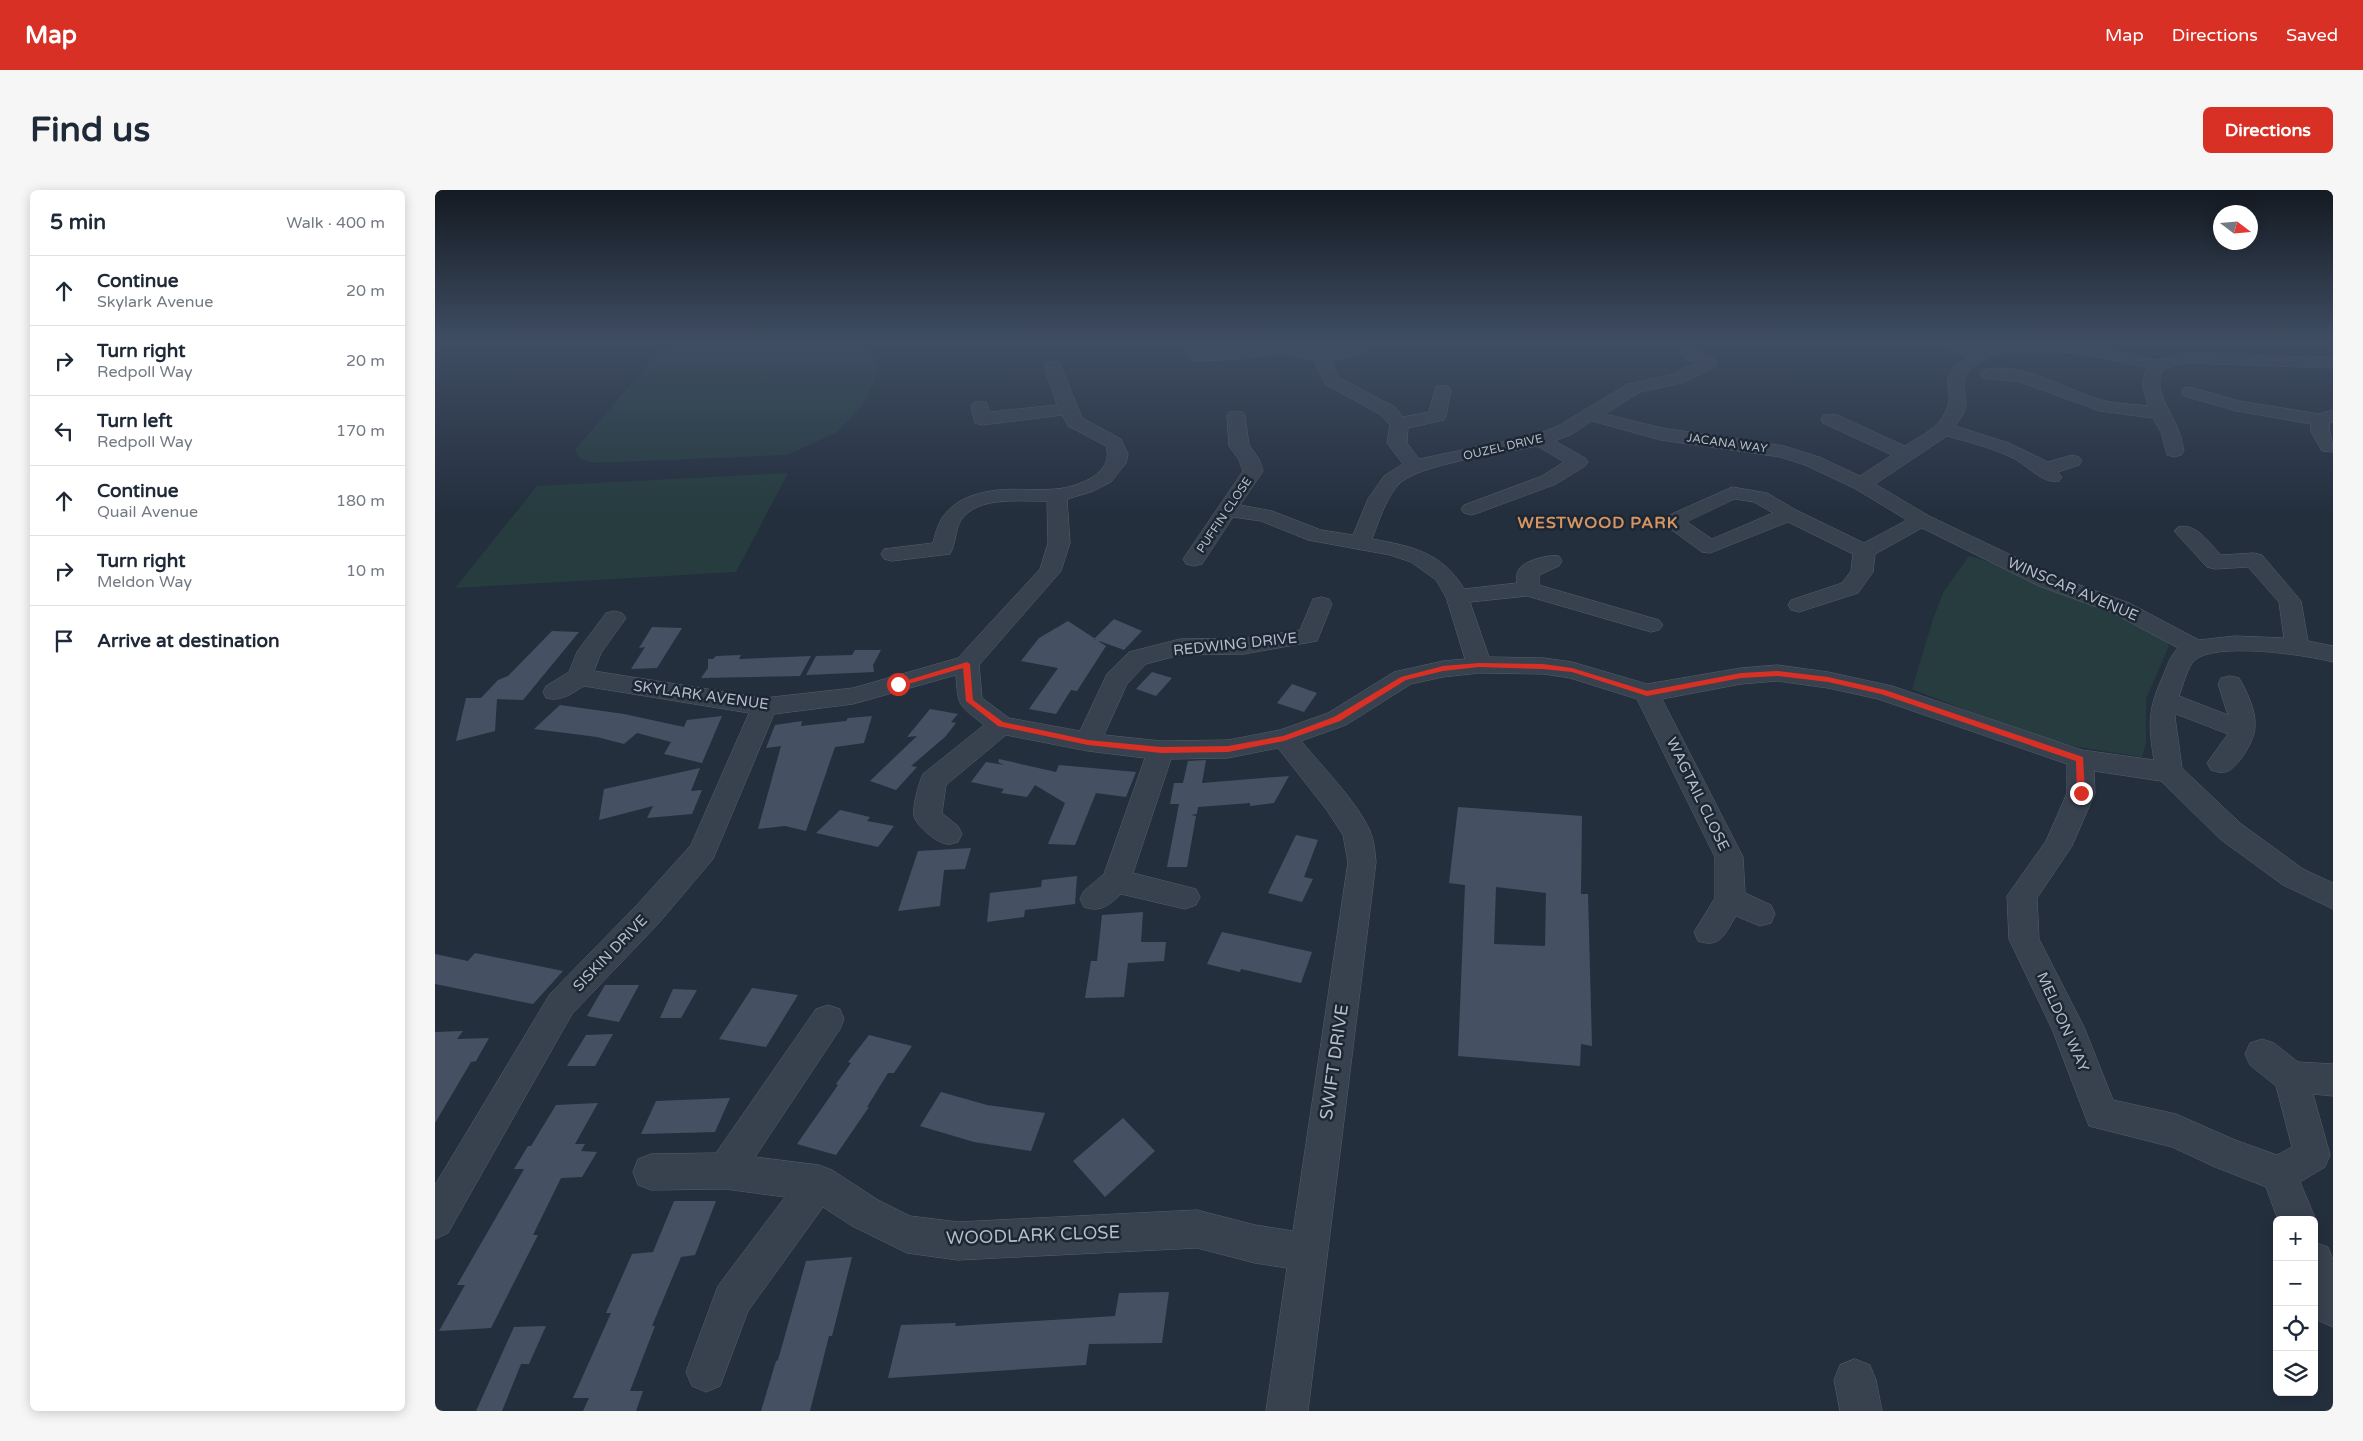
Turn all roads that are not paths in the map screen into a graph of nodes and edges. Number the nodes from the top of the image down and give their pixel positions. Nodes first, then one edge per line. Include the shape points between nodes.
1 (1064, 397) edge
2 (1362, 397) edge
3 (1441, 397) edge
4 (1619, 397) edge
5 (1956, 397) edge
6 (2077, 397) edge
7 (2154, 397) edge
8 (2209, 397) edge
9 (980, 406) dead end
10 (1068, 409) junction
11 (2161, 413) junction
12 (1589, 415) junction
13 (1235, 416) dead end
14 (2326, 418) edge
15 (1830, 419) dead end
16 (1399, 424) junction
17 (1943, 429) junction
18 (1540, 440) junction
19 (2329, 447) dead end
20 (1907, 454) junction
21 (2193, 456) dead end
22 (2072, 461) dead end
23 (1414, 466) junction
24 (1861, 484) junction
25 (1057, 495) junction
26 (1471, 509) dead end
27 (1228, 510) junction
28 (1789, 514) dead end
29 (1922, 520) junction
30 (2185, 531) dead end
31 (1360, 543) junction
32 (1864, 551) junction
33 (892, 554) dead end
34 (1194, 559) dead end
35 (1551, 562) dead end
36 (1528, 589) junction
37 (1457, 597) junction
38 (1321, 604) dead end
39 (1799, 605) dead end
40 (614, 618) dead end
41 (1651, 625) dead end
42 (2297, 646) junction
43 (2195, 648) junction
44 (2333, 654) edge
45 (967, 664) junction
46 (1479, 665) junction
47 (581, 678) junction
48 (2230, 684) dead end
49 (555, 692) dead end
50 (1647, 693) junction
51 (2165, 700) junction
52 (764, 707) junction
53 (1001, 725) junction
54 (2242, 730) junction
55 (1284, 738) junction
56 (1088, 742) junction
57 (1161, 750) junction
58 (2080, 759) junction
59 (2221, 763) dead end
60 (2169, 772) junction
61 (948, 834) dead end
62 (1185, 897) dead end
63 (2333, 897) edge
64 (1730, 900) junction
65 (1760, 914) dead end
66 (1709, 932) dead end
67 (828, 1019) dead end
68 (2263, 1054) dead end
69 (2291, 1077) junction
70 (2333, 1080) edge
71 (725, 1171) junction
72 (651, 1172) dead end
73 (2279, 1174) junction
74 (819, 1183) junction
75 (439, 1205) edge
76 (2295, 1216) edge
77 (1308, 1253) junction
78 (2318, 1271) edge
79 (2333, 1307) edge
80 (705, 1372) dead end
81 (1287, 1411) edge

1 - 10 street
2 - 16 street via 1388,411
3 - 16 street via 1437,416
4 - 12 street, OUZEL DRIVE
5 - 17 street via 1953,417
6 - 11 street via 2093,404
7 - 11 street
8 - 14 street via 2237,406
9 - 10 street via 982,419
10 - 25 street via 1075,422 1114,443 1118,455 1114,468 1102,480 1083,489
11 - 21 street via 2170,432 2167,452
12 - 18 street, OUZEL DRIVE
12 - 24 street, JACANA WAY via 1661,434 1784,452
13 - 27 street, PUFFIN CLOSE via 1239,446 1253,471
14 - 19 street via 2320,432
15 - 20 street
16 - 23 street via 1397,443
17 - 20 street
17 - 22 street via 1991,443 2049,473
18 - 23 street, OUZEL DRIVE
18 - 26 street via 1578,462 1549,480
20 - 24 street
23 - 31 street, OUZEL DRIVE via 1391,480 1378,498
24 - 29 street, JACANA WAY
25 - 33 street via 997,496 975,501 957,512 949,522 942,548
25 - 45 street via 1059,543 1050,571
27 - 31 street via 1265,515 1316,535
27 - 34 street, PUFFIN CLOSE
28 - 32 street
29 - 32 street
29 - 43 street, WINSCAR AVENUE via 2047,581 2121,608
30 - 42 street via 2215,562 2259,554 2290,601
31 - 37 street via 1419,557 1445,576
32 - 39 street via 1862,572 1850,588
35 - 36 street via 1528,572
36 - 37 street
36 - 41 street
37 - 46 street
38 - 56 street, REDWING DRIVE via 1309,636 1244,646 1180,647 1138,658 1116,680
40 - 47 street via 589,652
42 - 43 street via 2243,642
42 - 44 street
43 - 51 street via 2180,662
45 - 52 street, SKYLARK AVENUE via 853,696
45 - 53 street via 970,701
46 - 50 street via 1572,670
46 - 55 street via 1443,668 1403,678 1337,719
47 - 49 street
47 - 52 street, SKYLARK AVENUE
48 - 54 street via 2244,719
50 - 58 street via 1741,676 1777,673 1828,680 1883,692
50 - 64 street, WAGTAIL CLOSE via 1729,857
51 - 54 street
51 - 60 street via 2163,735
52 - 75 street, SISKIN DRIVE via 703,851 561,1004
53 - 56 street
53 - 61 street via 933,781 929,816
54 - 59 street via 2238,745
55 - 57 street via 1228,749
55 - 77 street, SWIFT DRIVE via 1357,833 1362,862
56 - 57 street
57 - 62 street via 1105,890
58 - 60 street
58 - 73 street, MELDON WAY via 2081,793 2058,846 2022,896 2024,939 2068,1027 2101,1114 2176,1132
60 - 63 street via 2229,831 2293,877
64 - 65 street
64 - 66 street
67 - 71 street
68 - 69 street
69 - 70 street
69 - 73 street via 2312,1155
71 - 72 street, WOODLARK CLOSE
71 - 74 street, WOODLARK CLOSE
73 - 76 street
74 - 77 street, WOODLARK CLOSE via 865,1213 907,1234 958,1241 1197,1229
74 - 80 street via 732,1300
77 - 81 street, SWIFT DRIVE
78 - 79 street

